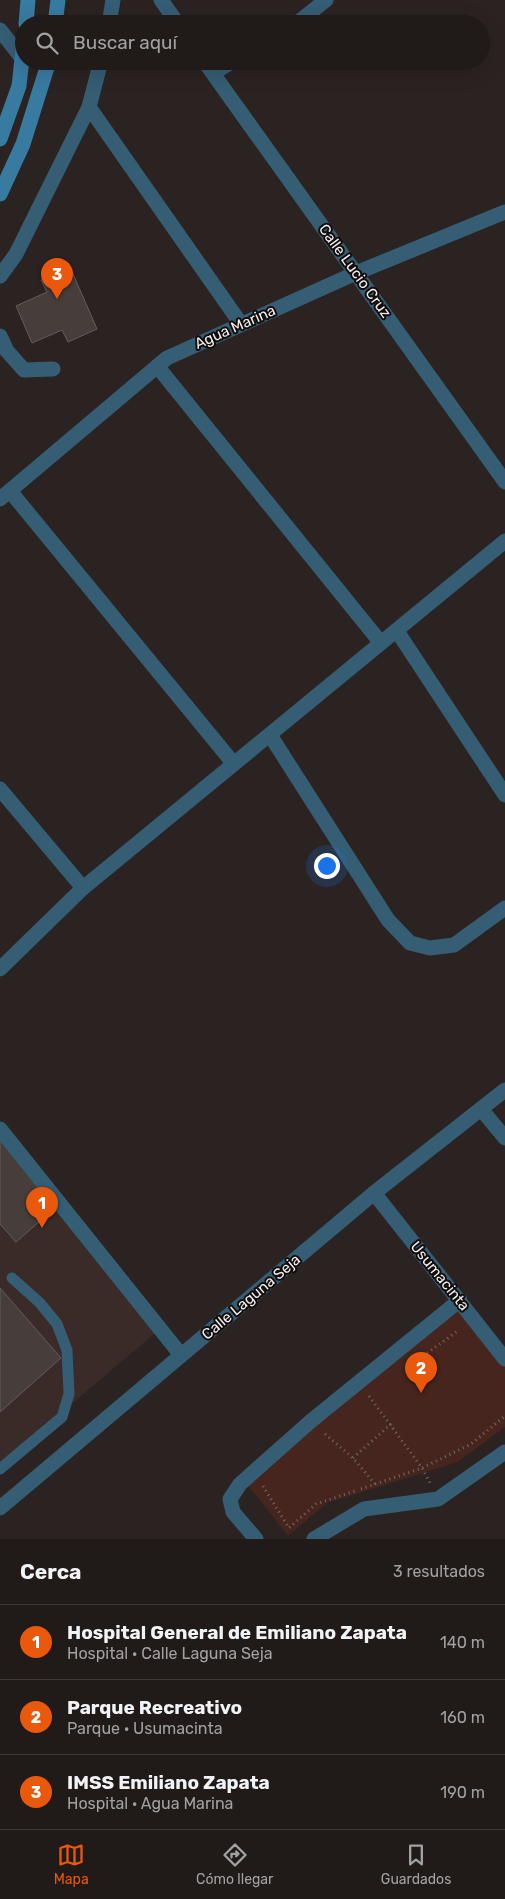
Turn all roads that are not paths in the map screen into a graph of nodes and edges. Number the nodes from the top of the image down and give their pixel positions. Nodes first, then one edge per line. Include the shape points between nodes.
1 (28, 0) edge
2 (58, 0) edge
3 (114, 0) edge
4 (161, 0) edge
5 (326, 0) edge
6 (27, 15) edge
7 (56, 15) edge
8 (111, 15) edge
9 (172, 15) edge
10 (307, 15) edge
11 (0, 30) edge
12 (15, 49) edge
13 (21, 70) edge
14 (46, 70) edge
15 (99, 70) edge
16 (211, 70) edge
17 (89, 107) junction
18 (0, 139) edge
19 (0, 194) edge
20 (505, 212) edge
21 (356, 273) junction
22 (0, 276) edge
23 (241, 324) junction
24 (0, 336) edge
25 (157, 366) junction
26 (53, 369) dead end
27 (505, 482) edge
28 (5, 495) edge
29 (505, 541) edge
30 (397, 631) junction
31 (381, 643) junction
32 (270, 735) junction
33 (234, 764) junction
34 (0, 789) edge
35 (505, 795) edge
36 (83, 888) junction
37 (505, 908) edge
38 (0, 969) edge
39 (505, 1090) edge
40 (481, 1109) junction
41 (0, 1129) edge
42 (505, 1138) edge
43 (374, 1194) junction
44 (12, 1278) dead end
45 (460, 1300) junction
46 (181, 1355) junction
47 (505, 1359) edge
48 (505, 1452) edge
49 (0, 1469) edge
50 (0, 1508) edge
51 (256, 1539) edge
52 (314, 1539) edge

1 - 6 main road
2 - 7 main road
3 - 8 street
4 - 9 street
5 - 10 street
11 - 12 street
13 - 18 main road via 19,86
14 - 19 main road via 22,144
15 - 17 street
16 - 21 street, Calle Lucio Cruz
17 - 22 street via 16,254
17 - 23 street
20 - 21 street, Agua Marina
21 - 23 street, Agua Marina
21 - 27 street, Calle Lucio Cruz
23 - 25 street, Agua Marina via 167,358
24 - 26 street via 7,351 24,370
25 - 28 street, Agua Marina
25 - 31 street
28 - 33 street
29 - 30 street
30 - 31 street
30 - 35 street
31 - 32 street
32 - 33 street
32 - 37 street via 388,920 410,943 430,948 454,945
33 - 36 street
34 - 36 street
36 - 38 street
39 - 40 street, Calle Laguna Seja
40 - 42 street
40 - 43 street, Calle Laguna Seja
41 - 46 street
43 - 45 street, Usumacinta
43 - 46 street, Calle Laguna Seja
44 - 49 lane via 40,1303 57,1324 67,1350 69,1394 62,1417
45 - 47 street, Usumacinta
45 - 51 street via 311,1421 240,1484 230,1499 233,1512
46 - 50 street, Calle Laguna Seja
48 - 52 street via 438,1499 364,1509

